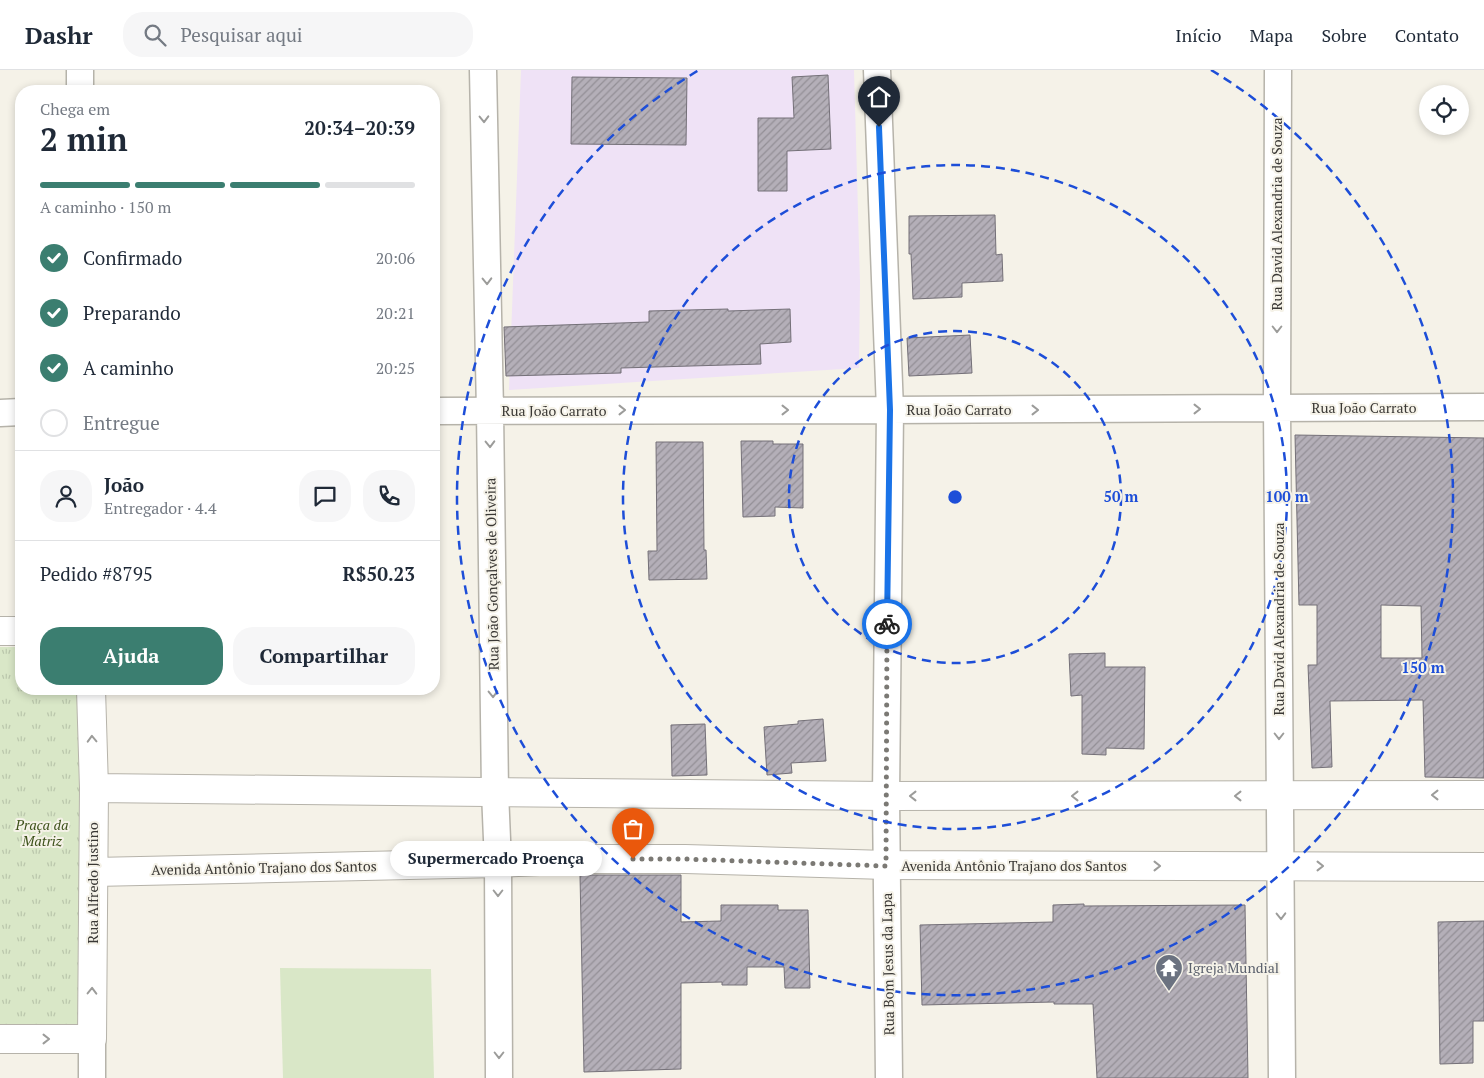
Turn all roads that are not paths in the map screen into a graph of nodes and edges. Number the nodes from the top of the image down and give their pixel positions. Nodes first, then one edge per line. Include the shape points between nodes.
1 (80, 70) edge
2 (483, 70) edge
3 (876, 70) edge
4 (1278, 70) edge
5 (80, 85) edge
6 (1484, 407) edge
7 (1277, 409) junction
8 (890, 410) junction
9 (440, 411) edge
10 (490, 411) junction
11 (0, 412) edge
12 (15, 412) edge
13 (0, 631) edge
14 (15, 631) edge
15 (91, 695) edge
16 (94, 788) junction
17 (495, 792) junction
18 (1484, 795) edge
19 (886, 796) junction
20 (1280, 796) junction
21 (498, 863) junction
22 (886, 866) junction
23 (1280, 866) junction
24 (1484, 867) edge
25 (94, 872) junction
26 (0, 1039) edge
27 (92, 1039) junction
28 (92, 1078) edge
29 (499, 1078) edge
30 (889, 1078) edge
31 (1282, 1078) edge

1 - 5 street
2 -> 10 street, Rua João Gonçalves de Oliveira
3 - 8 street, Rua Bom Jesus da Lapa
4 -> 7 street, Rua David Alexandria de Souza
6 - 7 street, Rua João Carrato
8 -> 7 street, Rua João Carrato
7 -> 20 street, Rua David Alexandria de Souza
10 -> 8 street, Rua João Carrato
8 - 19 street, Rua Bom Jesus da Lapa
9 - 10 street, Rua João Carrato
10 -> 17 street, Rua João Gonçalves de Oliveira
11 - 12 street
13 - 14 main road
16 -> 15 main road, Rua Alfredo Justino
16 - 17 main road
16 - 25 main road, Rua Alfredo Justino
17 - 19 main road
17 - 21 street, Rua João Gonçalves de Oliveira
18 -> 20 main road
20 -> 19 main road
19 - 22 street, Rua Bom Jesus da Lapa
20 - 23 street, Rua David Alexandria de Souza
21 - 22 main road, Avenida Antônio Trajano dos Santos via 685,859
21 - 25 main road, Avenida Antônio Trajano dos Santos
21 -> 29 street, Rua João Gonçalves de Oliveira
22 -> 23 main road, Avenida Antônio Trajano dos Santos
22 - 30 street, Rua Bom Jesus da Lapa
23 -> 24 main road, Avenida Antônio Trajano dos Santos
23 -> 31 street, Rua David Alexandria de Souza
27 -> 25 main road, Rua Alfredo Justino
26 -> 27 main road
27 - 28 street, Rua Alfredo Justino

